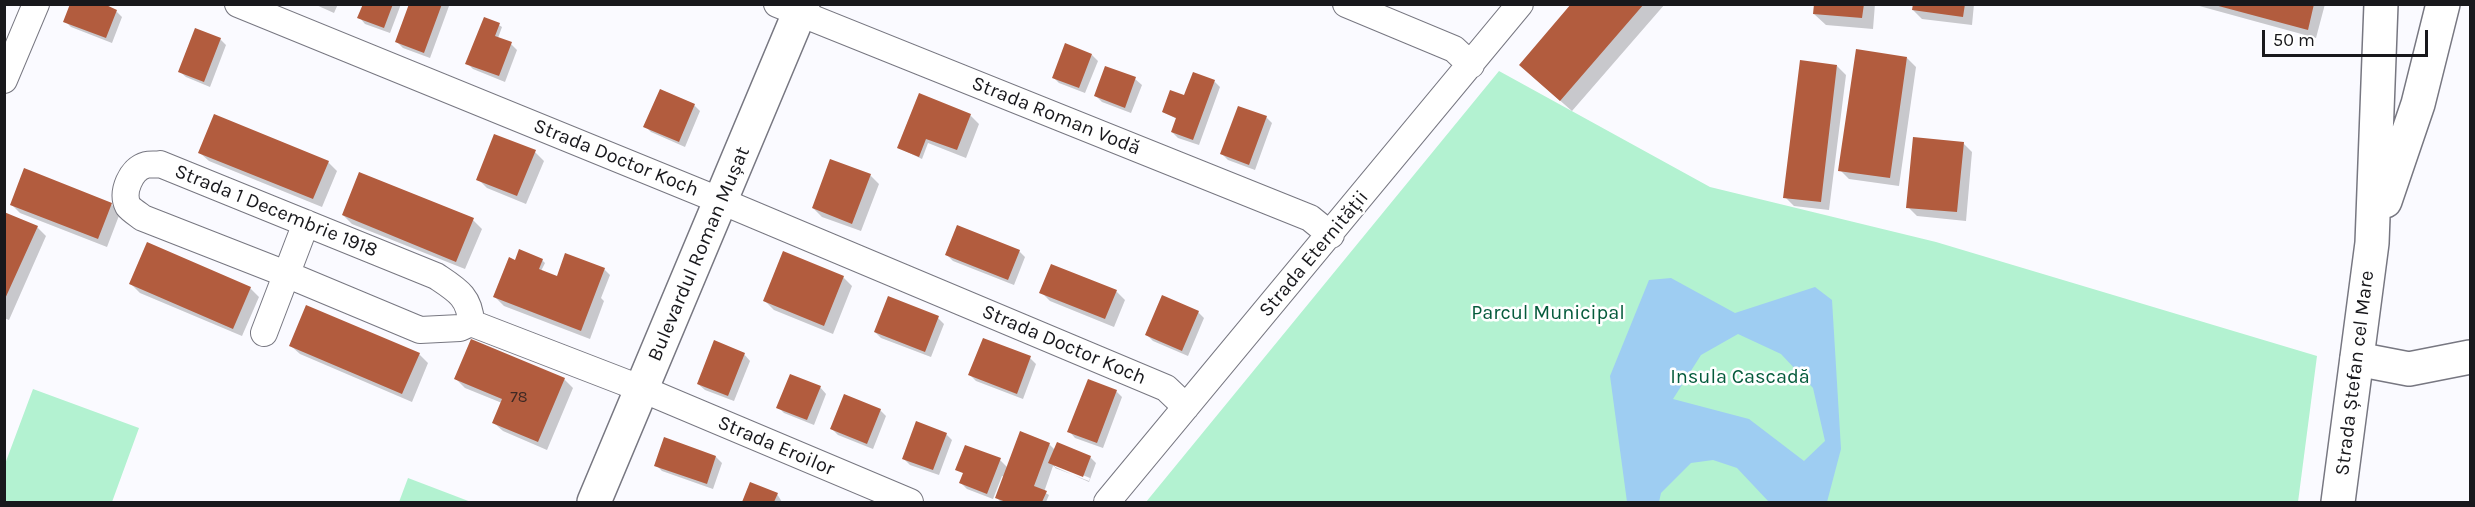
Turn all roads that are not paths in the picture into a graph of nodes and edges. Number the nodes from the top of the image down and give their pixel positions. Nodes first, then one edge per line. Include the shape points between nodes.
1 (36, 4) edge
2 (238, 4) edge
3 (1346, 4) edge
4 (1520, 4) edge
5 (2381, 4) edge
6 (2417, 4) edge
7 (2443, 4) edge
8 (793, 8) edge
9 (1471, 65) junction
10 (4, 80) edge
11 (2402, 147) junction
12 (721, 201) junction
13 (306, 223) junction
14 (1330, 235) junction
15 (2372, 243) junction
16 (286, 274) junction
17 (471, 323) junction
18 (264, 333) dead end
19 (2470, 357) edge
20 (2357, 359) junction
21 (642, 389) junction
22 (1186, 406) junction
23 (594, 502) edge
24 (910, 502) edge
25 (1107, 502) edge
26 (2338, 502) edge

1 - 10 street
2 - 12 street, Strada Doctor Koch
3 - 9 street via 1454,49
4 - 9 street, Strada Eternității
5 - 15 main road
6 - 11 main road via 2418,35
7 - 11 main road via 2418,104
8 - 12 main road, Bulevardul Roman Mușat
8 - 14 street, Strada Roman Vodă via 1310,218
9 - 14 street, Strada Eternității
11 - 15 main road
12 - 21 main road, Bulevardul Roman Mușat
12 - 22 street, Strada Doctor Koch via 1166,388
13 - 16 street
13 - 16 street, Strada 1 Decembrie 1918 via 160,164 146,165 130,178 125,193 128,206 143,218
13 - 17 street, Strada 1 Decembrie 1918 via 436,276 456,290 470,307
14 - 22 street, Strada Eternității
15 - 20 main road, Strada Ștefan cel Mare
16 - 17 street, Strada 1 Decembrie 1918 via 420,330 460,328
16 - 18 street
17 - 21 street
19 - 20 main road via 2409,369
20 - 26 main road, Strada Ștefan cel Mare
21 - 23 main road, Bulevardul Roman Mușat
21 - 24 street, Strada Eroilor
22 - 25 street, Strada Eternității

